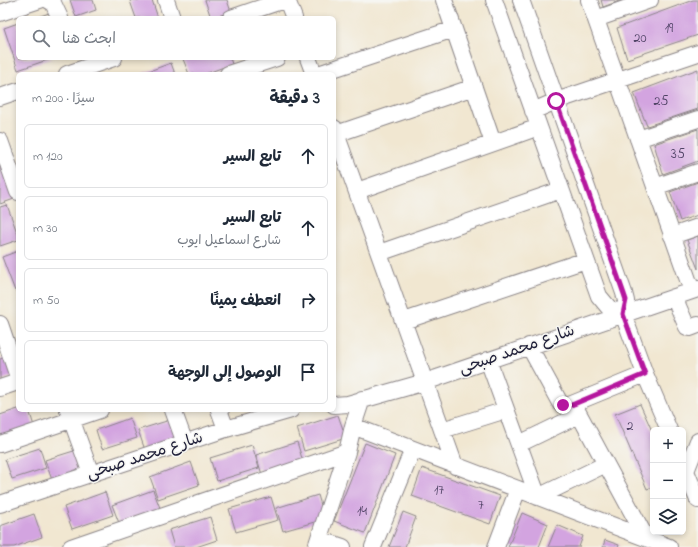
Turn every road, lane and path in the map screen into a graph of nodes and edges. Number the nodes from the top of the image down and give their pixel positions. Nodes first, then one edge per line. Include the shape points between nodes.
1 (40, 0) edge
2 (48, 0) edge
3 (166, 0) edge
4 (285, 0) edge
5 (444, 0) edge
6 (494, 0) edge
7 (520, 0) edge
8 (589, 0) edge
9 (650, 0) edge
10 (0, 13) edge
11 (59, 16) edge
12 (171, 16) edge
13 (237, 16) edge
14 (293, 16) edge
15 (596, 19) junction
16 (454, 29) junction
17 (698, 53) edge
18 (110, 60) edge
19 (271, 60) edge
20 (309, 60) edge
21 (93, 70) edge
22 (80, 72) edge
23 (234, 72) edge
24 (313, 72) edge
25 (324, 72) edge
26 (618, 80) junction
27 (474, 87) junction
28 (16, 92) edge
29 (0, 97) edge
30 (556, 101) junction
31 (533, 110) junction
32 (698, 118) edge
33 (539, 127) junction
34 (336, 131) edge
35 (336, 138) edge
36 (638, 139) junction
37 (0, 141) edge
38 (492, 143) junction
39 (338, 153) edge
40 (698, 172) edge
41 (16, 186) edge
42 (655, 187) junction
43 (561, 190) junction
44 (357, 191) junction
45 (698, 227) edge
46 (672, 236) junction
47 (379, 253) junction
48 (586, 260) junction
49 (695, 290) edge
50 (674, 297) junction
51 (623, 314) junction
52 (404, 321) junction
53 (698, 325) edge
54 (6, 335) edge
55 (529, 346) junction
56 (488, 360) junction
57 (16, 370) edge
58 (645, 374) junction
59 (425, 382) junction
60 (16, 383) edge
61 (0, 388) edge
62 (362, 399) junction
63 (336, 405) edge
64 (506, 410) junction
65 (576, 410) junction
66 (88, 412) edge
67 (174, 412) edge
68 (220, 412) edge
69 (284, 412) edge
70 (70, 415) edge
71 (352, 426) junction
72 (668, 427) edge
73 (226, 429) junction
74 (442, 430) junction
75 (698, 441) edge
76 (185, 442) junction
77 (0, 444) edge
78 (519, 444) junction
79 (413, 449) junction
80 (347, 452) junction
81 (606, 464) junction
82 (686, 465) edge
83 (455, 466) junction
84 (686, 469) edge
85 (91, 474) junction
86 (518, 490) junction
87 (696, 491) edge
88 (538, 497) junction
89 (0, 504) edge
90 (650, 542) edge
91 (318, 543) edge
92 (86, 544) edge
93 (71, 547) edge
94 (105, 547) edge
95 (343, 547) edge
96 (373, 547) edge
97 (496, 547) edge
98 (669, 547) edge

1 - 10 street
2 - 11 street via 53,3
3 - 12 street
4 - 13 street
4 - 14 street
5 - 16 street
6 - 31 street
7 - 30 street
8 - 15 street
9 - 15 street
15 - 26 street
16 - 25 street
16 - 27 street
17 - 26 street
18 - 21 street
19 - 23 street
20 - 24 street
21 - 22 street
26 - 30 street
26 - 36 street
27 - 34 street
27 - 38 street
28 - 29 street
30 - 31 street
30 - 51 street via 626,300
31 - 33 street
32 - 36 street
33 - 38 street
33 - 43 street
35 - 39 street
36 - 42 street
37 - 41 street
38 - 44 street
39 - 44 street
40 - 42 street
42 - 46 street
43 - 47 street
43 - 48 street
44 - 47 street
45 - 46 street
46 - 49 street
47 - 52 street
48 - 51 street via 599,296 609,308
48 - 52 street
49 - 50 street, شارع محمد صبحى
50 - 51 street, شارع محمد صبحى
50 - 53 street via 687,327
51 - 55 street, شارع محمد صبحى
51 - 58 street
52 - 59 street
54 - 57 street
55 - 56 street, شارع محمد صبحى
55 - 65 street via 560,403
56 - 59 street, شارع محمد صبحى
56 - 64 street
58 - 65 street
58 - 72 street
59 - 62 street, شارع محمد صبحى
59 - 74 street
60 - 61 street
62 - 63 street, شارع محمد صبحى
62 - 71 street
64 - 74 street
64 - 78 street
65 - 78 street
65 - 81 street
66 - 70 street
67 - 76 street
68 - 73 street
69 - 73 street, شارع محمد صبحى
70 - 77 street
70 - 85 street
71 - 79 street
71 - 80 street
73 - 76 street, شارع محمد صبحى
74 - 83 street
75 - 82 street
76 - 85 street, شارع محمد صبحى
78 - 88 street
79 - 83 street
79 - 96 street
80 - 91 street
80 - 92 street
81 - 88 street
81 - 90 street
83 - 86 street
84 - 87 street
85 - 89 street, شارع محمد صبحى
86 - 88 street
86 - 97 street
88 - 90 street
90 - 98 street
91 - 95 street
92 - 93 street
92 - 94 street

